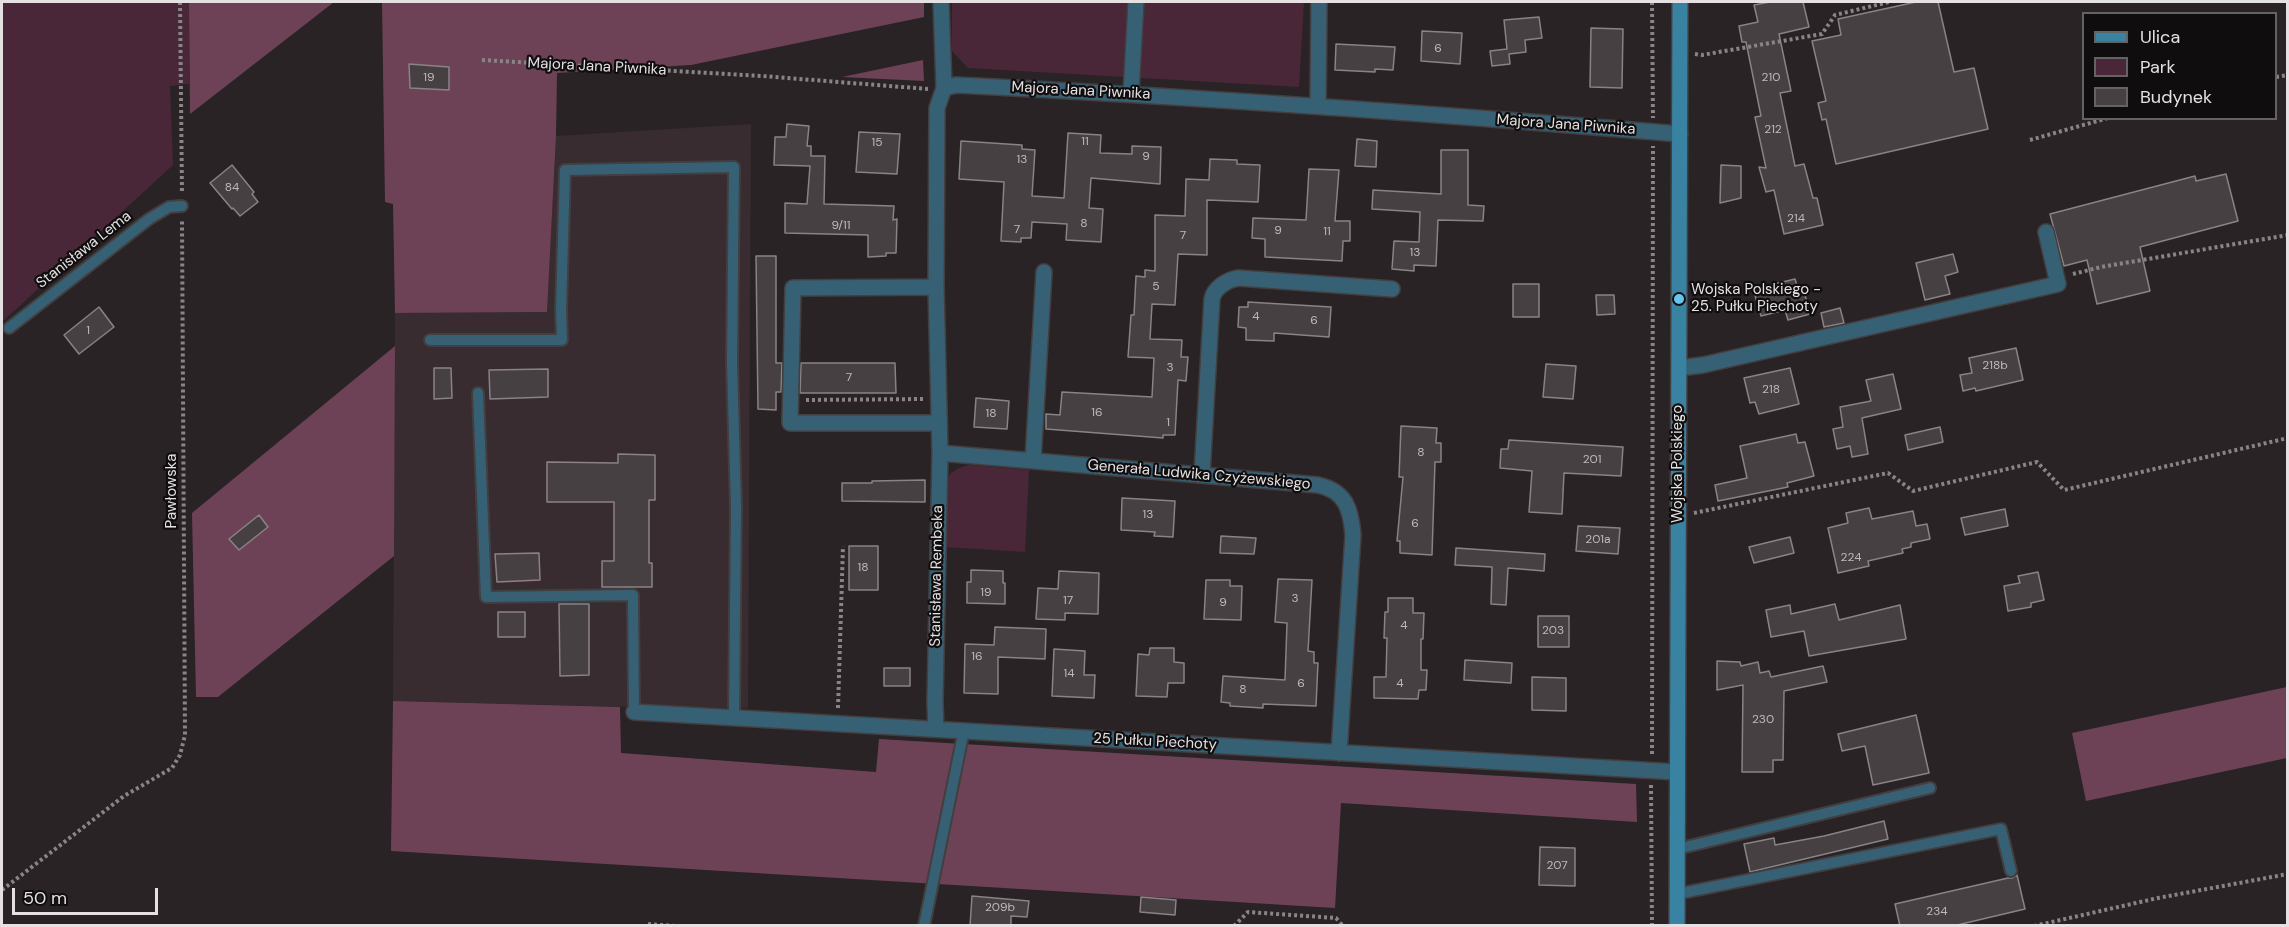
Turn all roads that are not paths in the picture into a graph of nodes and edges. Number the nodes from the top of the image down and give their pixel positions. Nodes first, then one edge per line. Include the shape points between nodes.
1 (941, 2) edge
2 (1137, 2) edge
3 (1319, 2) edge
4 (1680, 2) edge
5 (944, 88) junction
6 (1131, 93) junction
7 (1318, 105) junction
8 (1680, 134) junction
9 (182, 206) road end
10 (2046, 232) dead end
11 (1044, 272) dead end
12 (936, 287) junction
13 (1392, 289) dead end
14 (9, 328) dead end
15 (430, 340) dead end
16 (1679, 368) junction
17 (478, 393) dead end
18 (939, 423) junction
19 (940, 453) junction
20 (1033, 461) junction
21 (1202, 474) junction
22 (633, 712) joint
23 (734, 718) junction
24 (936, 729) junction
25 (964, 730) junction
26 (1339, 753) junction
27 (1677, 772) junction
28 (1930, 788) dead end
29 (1677, 849) junction
30 (2011, 871) dead end
31 (1677, 894) junction
32 (924, 926) edge
33 (1677, 926) edge

1 - 5 street, Stanisława Rembeka
2 - 6 street
3 - 7 street
4 - 8 main road, Wojska Polskiego
5 - 6 street, Majora Jana Piwnika via 956,85
5 - 12 street, Stanisława Rembeka via 937,108
6 - 7 street, Majora Jana Piwnika
7 - 8 street, Majora Jana Piwnika
8 - 16 main road, Wojska Polskiego
9 - 14 lane, Stanisława Lema via 169,207 149,219
10 - 16 street via 2058,284
11 - 20 street
12 - 18 street, Stanisława Rembeka
12 - 18 street via 793,288 790,423
13 - 21 street via 1238,278 1218,288 1212,299
15 - 23 lane via 562,340 565,170 734,167
16 - 27 main road, Wojska Polskiego
17 - 22 lane via 486,597 633,595
18 - 19 street, Stanisława Rembeka
19 - 20 street, Generała Ludwika Czyżewskiego
19 - 24 street, Stanisława Rembeka
20 - 21 street, Generała Ludwika Czyżewskiego
21 - 26 street, Generała Ludwika Czyżewskiego via 1327,487 1335,490 1349,510 1352,551
22 - 23 street, 25 Pułku Piechoty
23 - 24 street, 25 Pułku Piechoty
24 - 25 street, 25 Pułku Piechoty
25 - 26 street, 25 Pułku Piechoty
25 - 32 lane
26 - 27 street, 25 Pułku Piechoty
27 - 29 main road, Wojska Polskiego
28 - 29 lane
29 - 31 main road, Wojska Polskiego
30 - 31 lane via 2001,829
31 - 33 main road, Wojska Polskiego

